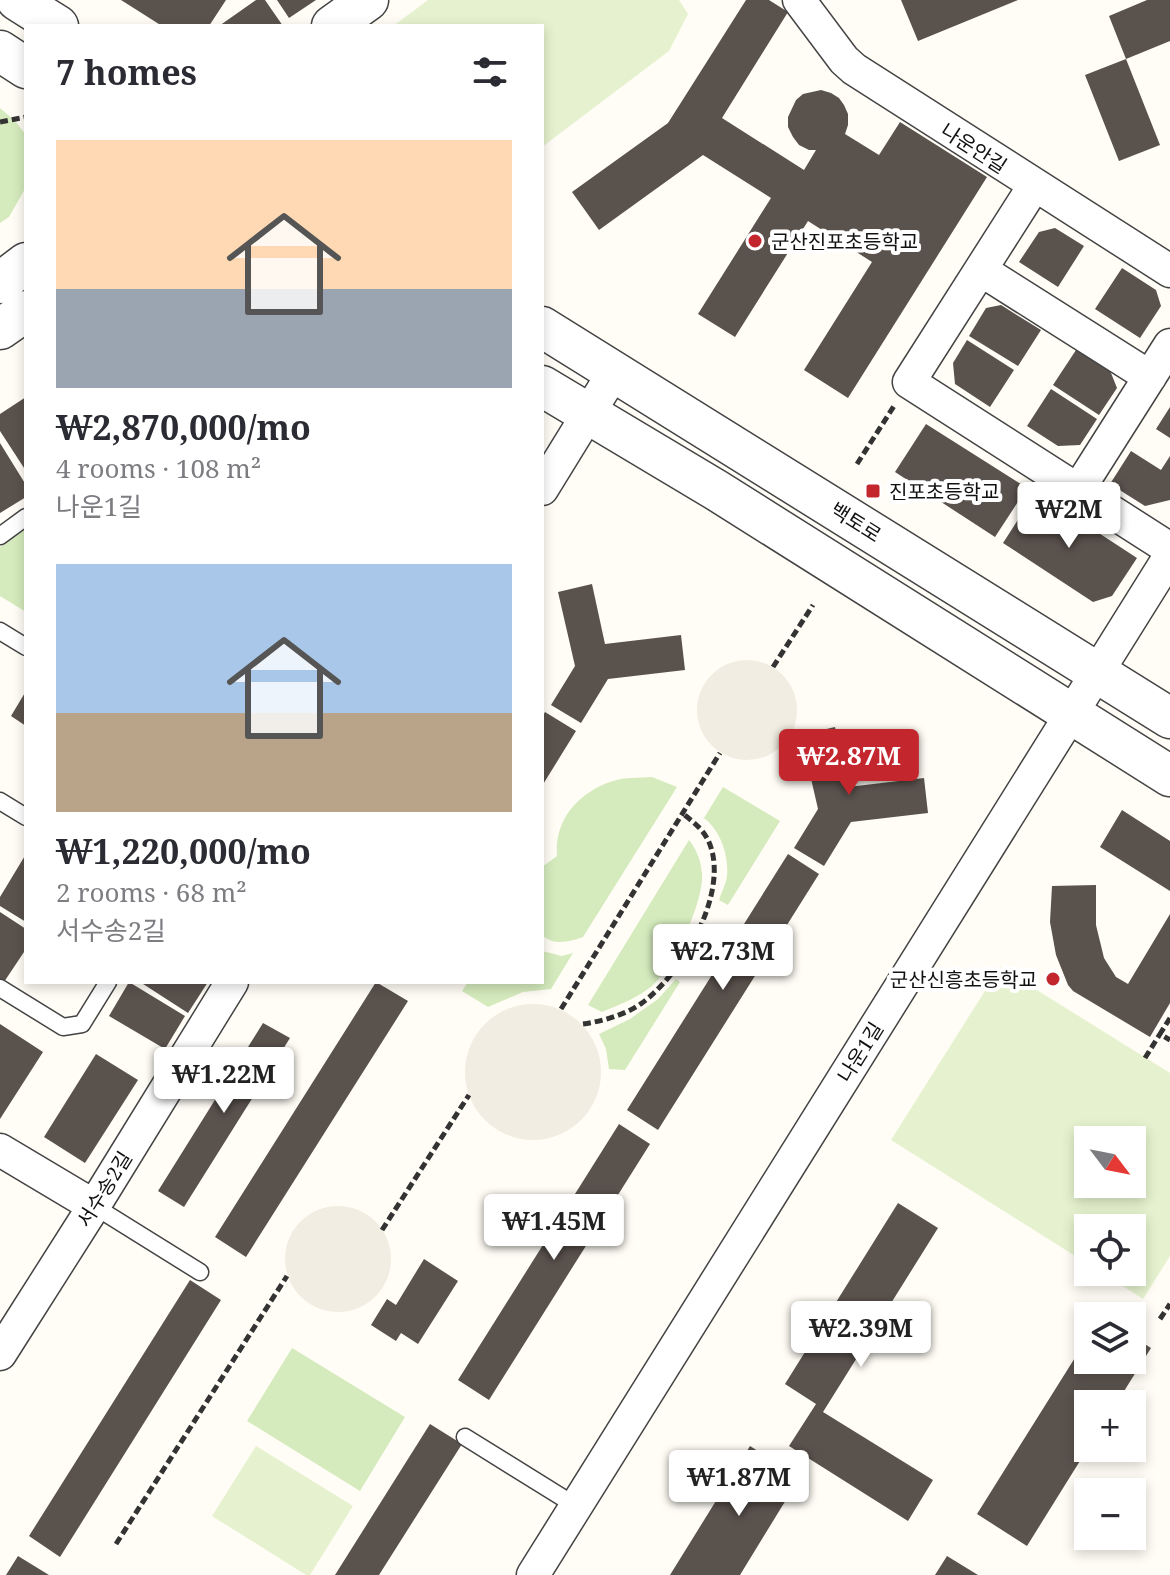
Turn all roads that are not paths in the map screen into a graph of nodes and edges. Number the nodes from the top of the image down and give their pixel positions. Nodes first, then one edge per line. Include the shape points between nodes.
1 (17, 0) edge
2 (368, 0) edge
3 (799, 0) edge
4 (55, 24) edge
5 (335, 24) edge
6 (0, 51) edge
7 (24, 67) edge
8 (1034, 186) junction
9 (24, 265) edge
10 (981, 270) junction
11 (1170, 271) edge
12 (0, 283) edge
13 (24, 312) edge
14 (544, 328) edge
15 (0, 329) edge
16 (1170, 345) edge
17 (614, 372) junction
18 (1150, 377) junction
19 (544, 387) edge
20 (588, 414) junction
21 (544, 486) edge
22 (1078, 490) junction
23 (24, 518) edge
24 (0, 536) edge
25 (1170, 549) edge
26 (1170, 556) edge
27 (0, 631) edge
28 (24, 646) edge
29 (1098, 673) junction
30 (1073, 714) junction
31 (1170, 718) edge
32 (1170, 776) edge
33 (0, 801) edge
34 (24, 816) edge
35 (107, 984) edge
36 (231, 984) edge
37 (0, 988) edge
38 (0, 1150) edge
39 (94, 1206) junction
40 (200, 1272) dead end
41 (0, 1354) edge
42 (465, 1437) dead end
43 (576, 1506) junction
44 (533, 1575) edge

1 - 4 street
2 - 5 street
3 - 8 street, 나운안길 via 854,69
6 - 7 street
8 - 10 street
8 - 11 street, 나운안길
9 - 12 street
10 - 18 street
10 - 22 street via 909,382
13 - 15 street
14 - 17 street, 백토로
16 - 18 street
17 - 20 street
17 - 29 street, 백토로
18 - 22 street
19 - 20 street
20 - 21 street
20 - 30 street
22 - 25 street
23 - 24 lane
26 - 29 street, 나운1길
27 - 28 lane
29 - 30 street, 나운1길
29 - 31 street, 백토로
30 - 32 street
30 - 43 street, 나운1길
33 - 34 lane
35 - 37 lane via 82,1024 63,1027
36 - 39 street, 서수송2길
38 - 39 street
39 - 40 lane
39 - 41 street, 서수송2길
42 - 43 lane
43 - 44 street, 나운1길

